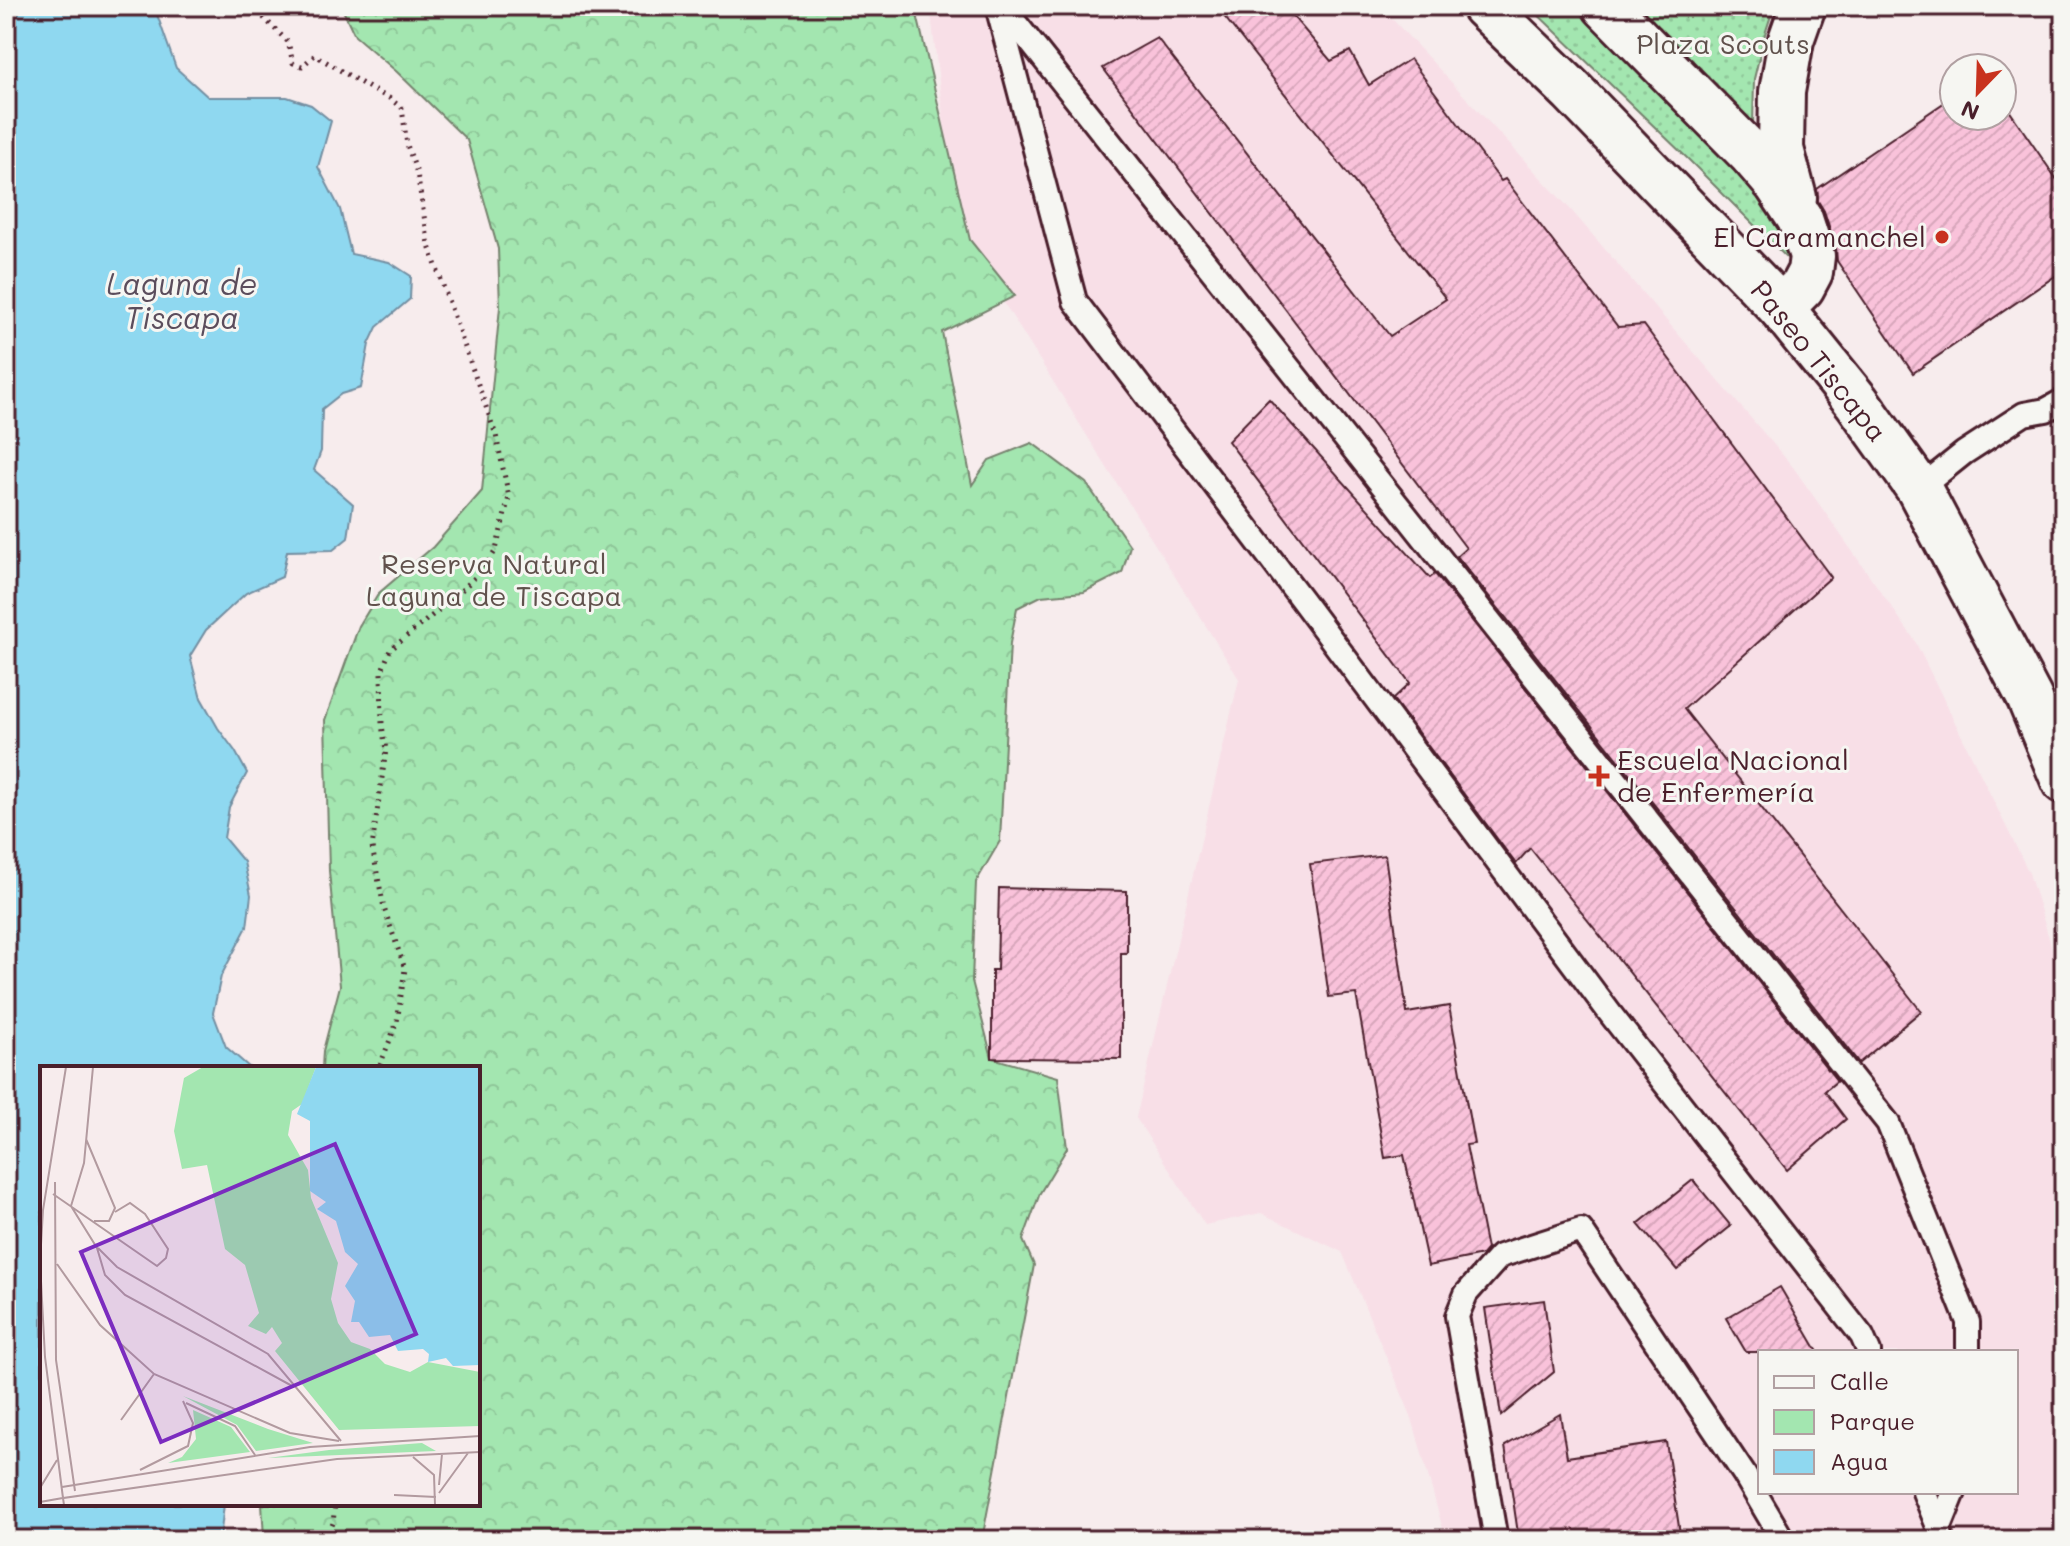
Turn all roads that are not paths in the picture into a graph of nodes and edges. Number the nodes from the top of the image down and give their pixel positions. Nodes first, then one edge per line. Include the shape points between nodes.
1 (999, 6) edge
2 (1484, 6) edge
3 (1605, 6) edge
4 (1803, 6) edge
5 (1800, 219) junction
6 (1781, 308) junction
7 (2064, 400) edge
8 (1919, 489) junction
9 (2064, 781) edge
10 (1868, 1350) edge
11 (1968, 1350) edge
12 (1925, 1494) edge
13 (1953, 1494) edge
14 (1941, 1534) edge
15 (1496, 1540) edge
16 (1783, 1540) edge

1 - 10 lane via 1075,301
1 - 11 lane via 1888,1123 1968,1322
2 - 6 street, Paseo Tiscapa
3 - 5 street via 1751,154
4 - 5 street via 1782,92 1781,149
5 - 6 street via 1812,256 1810,272
6 - 8 street, Paseo Tiscapa
7 - 8 lane via 2024,414
8 - 9 street, Paseo Tiscapa via 2029,697
12 - 14 lane
13 - 14 lane
15 - 16 lane via 1457,1316 1466,1294 1500,1256 1581,1230

